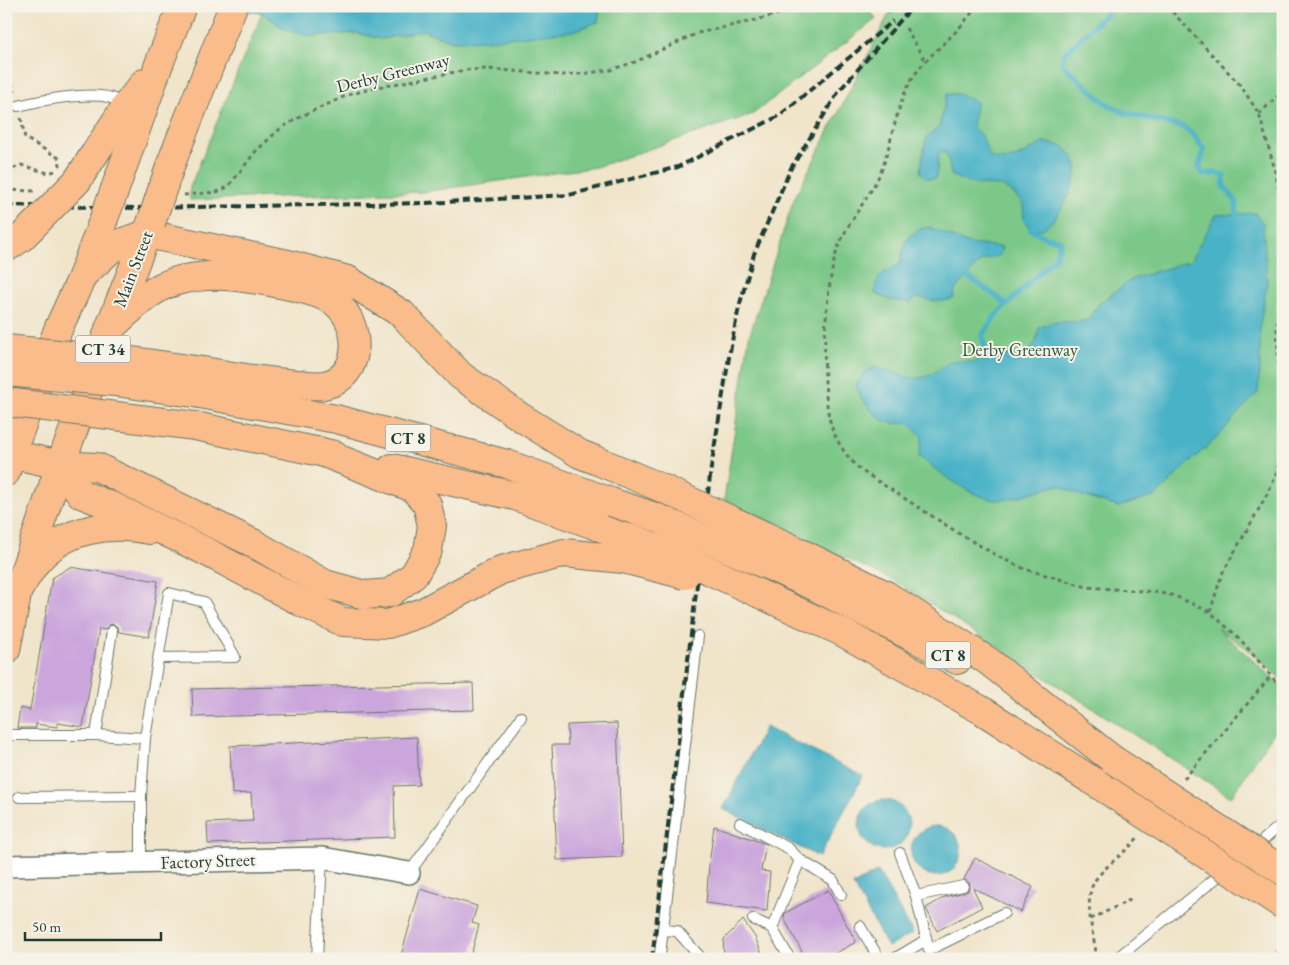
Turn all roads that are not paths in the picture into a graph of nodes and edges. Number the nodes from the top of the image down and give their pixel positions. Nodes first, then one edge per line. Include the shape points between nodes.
1 (178, 15) edge
2 (229, 17) edge
3 (159, 64) junction
4 (18, 106) road end
5 (126, 106) junction
6 (149, 228) junction
7 (6, 248) edge
8 (82, 277) junction
9 (110, 329) junction
10 (6, 349) edge
11 (6, 372) edge
12 (202, 382) junction
13 (6, 402) edge
14 (319, 451) junction
15 (8, 460) edge
16 (60, 465) junction
17 (174, 536) junction
18 (626, 548) junction
19 (781, 557) junction
20 (18, 590) junction
21 (112, 631) dead end
22 (698, 636) dead end
23 (6, 650) edge
24 (158, 658) junction
25 (521, 716) dead end
26 (6, 735) edge
27 (96, 735) junction
28 (144, 738) junction
29 (141, 796) junction
30 (19, 797) dead end
31 (740, 823) dead end
32 (1283, 823) edge
33 (900, 852) dead end
34 (322, 858) junction
35 (800, 860) junction
36 (141, 863) junction
37 (6, 866) edge
38 (1283, 871) edge
39 (409, 873) joint
40 (963, 886) dead end
41 (841, 895) dead end
42 (916, 896) junction
43 (1283, 906) edge
44 (1004, 913) dead end
45 (753, 919) dead end
46 (860, 926) dead end
47 (772, 928) junction
48 (663, 930) junction
49 (926, 940) junction
50 (660, 954) dead end
51 (317, 959) edge
52 (702, 959) edge
53 (790, 959) edge
54 (879, 959) edge
55 (894, 959) edge
56 (1116, 959) edge

1 - 3 main road, CT 34
2 - 6 main road, Main Street / CT 34, bridge via 172,191
3 - 5 main road
3 - 8 main road, CT 34, bridge
4 - 5 lane via 41,100 98,96
5 - 7 main road, bridge via 77,181 21,238
6 - 8 main road via 110,250
6 - 9 main road, Main Street / CT 34
6 - 19 main road, bridge via 348,280 402,314 461,376 530,423 580,454 664,489
8 - 15 main road, CT 34 via 59,327
9 - 12 main road via 163,286 208,276 295,288 334,302 351,321 355,349 351,362 336,380 324,385
9 - 16 main road, Main Street / CT 34
10 - 12 main road, bridge via 140,362
11 - 12 main road, CT 8, bridge via 115,382
12 - 19 main road, CT 8, bridge via 507,464 658,518
13 - 14 main road, CT 8, bridge via 195,426
14 - 16 main road via 413,488 427,504 432,526 428,550 414,575 390,593 365,594 325,584 253,543 97,467
14 - 18 main road, CT 8 via 515,496
15 - 16 main road
16 - 17 main road via 81,494 114,506
16 - 20 main road, Main Street / CT 34
17 - 18 main road via 343,622 388,624 424,612 501,570 564,553
17 - 20 main road via 130,528 85,530 52,546
18 - 43 main road, CT 8, bridge via 762,595 842,632 983,711
19 - 38 main road, bridge via 886,596 988,661 1112,759
20 - 23 main road, Main Street / CT 34
21 - 27 lane
22 - 48 lane
24 - 24 lane via 206,658 235,657 204,602 169,593
24 - 28 lane
25 - 39 lane
26 - 27 lane
27 - 28 lane
28 - 29 lane
29 - 30 lane
29 - 36 lane
31 - 35 lane via 788,848
32 - 56 lane
33 - 42 lane
34 - 36 street, Factory Street
34 - 39 street, Factory Street
34 - 51 lane
35 - 41 lane via 833,880
35 - 47 lane
36 - 37 street, Factory Street
40 - 42 lane
42 - 49 lane
44 - 49 lane via 929,950
45 - 47 lane
46 - 54 lane
47 - 53 lane
48 - 50 lane
48 - 52 lane via 677,931
49 - 55 lane

